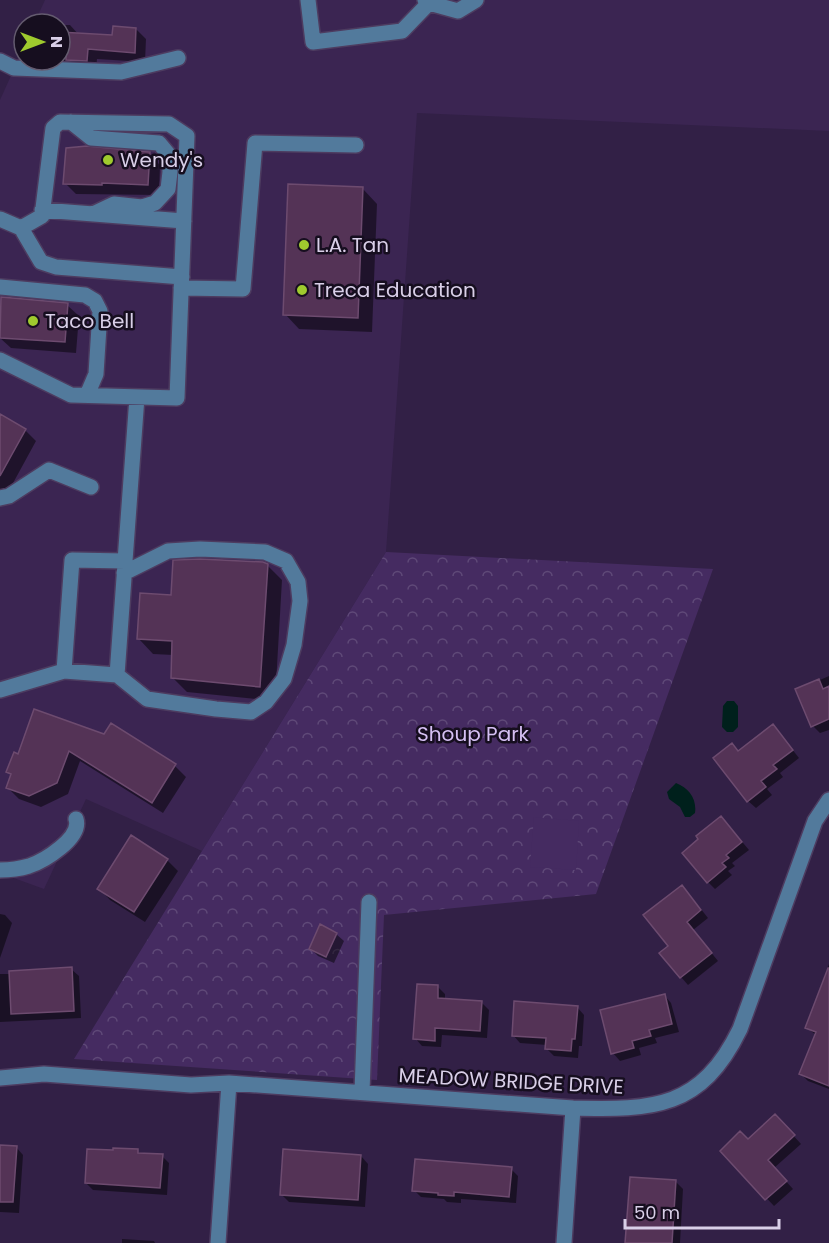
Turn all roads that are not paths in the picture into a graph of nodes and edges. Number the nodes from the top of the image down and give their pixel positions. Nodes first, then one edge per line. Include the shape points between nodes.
1 (308, 0) edge
2 (476, 0) edge
3 (427, 2) edge
4 (178, 58) dead end
5 (0, 61) edge
6 (71, 122) junction
7 (356, 145) dead end
8 (42, 213) junction
9 (93, 214) junction
10 (0, 219) edge
11 (184, 220) junction
12 (21, 228) junction
13 (181, 283) junction
14 (0, 287) edge
15 (0, 360) edge
16 (87, 395) junction
17 (138, 397) junction
18 (91, 487) dead end
19 (0, 498) edge
20 (125, 567) junction
21 (64, 671) junction
22 (117, 675) junction
23 (0, 690) edge
24 (829, 800) edge
25 (76, 819) dead end
26 (0, 870) edge
27 (369, 902) dead end
28 (0, 1078) edge
29 (229, 1083) junction
30 (362, 1092) junction
31 (573, 1108) junction
32 (218, 1243) edge
33 (564, 1243) edge

1 - 3 street via 313,42 402,31
2 - 3 street via 458,11
4 - 5 street via 121,72 14,68
6 - 8 street via 60,122 53,128
6 - 9 street via 91,138 159,143 169,155 168,189 155,203 142,207 114,204
6 - 11 street via 169,124 187,136
7 - 13 street via 255,143 243,289
8 - 9 street
8 - 12 street
9 - 11 street
10 - 12 street
11 - 13 street
12 - 13 street via 41,262
13 - 17 street via 177,398
14 - 16 street via 85,295 96,301 100,311 96,374
15 - 16 street via 70,395
16 - 17 street
17 - 20 street
18 - 19 street via 49,470
20 - 21 street via 72,560
20 - 22 street
20 - 22 street via 168,551 265,552 286,561 298,582 300,601 284,679 266,702 250,712 147,699
21 - 22 street
21 - 23 street
24 - 31 street, MEADOW BRIDGE DRIVE via 815,821 740,1029 723,1060 707,1079 657,1104 626,1109
25 - 26 street via 77,830 72,837 48,856 30,866
27 - 30 street
28 - 29 street, MEADOW BRIDGE DRIVE via 44,1074 191,1085
29 - 30 street, MEADOW BRIDGE DRIVE
29 - 32 street
30 - 31 street, MEADOW BRIDGE DRIVE
31 - 33 street

